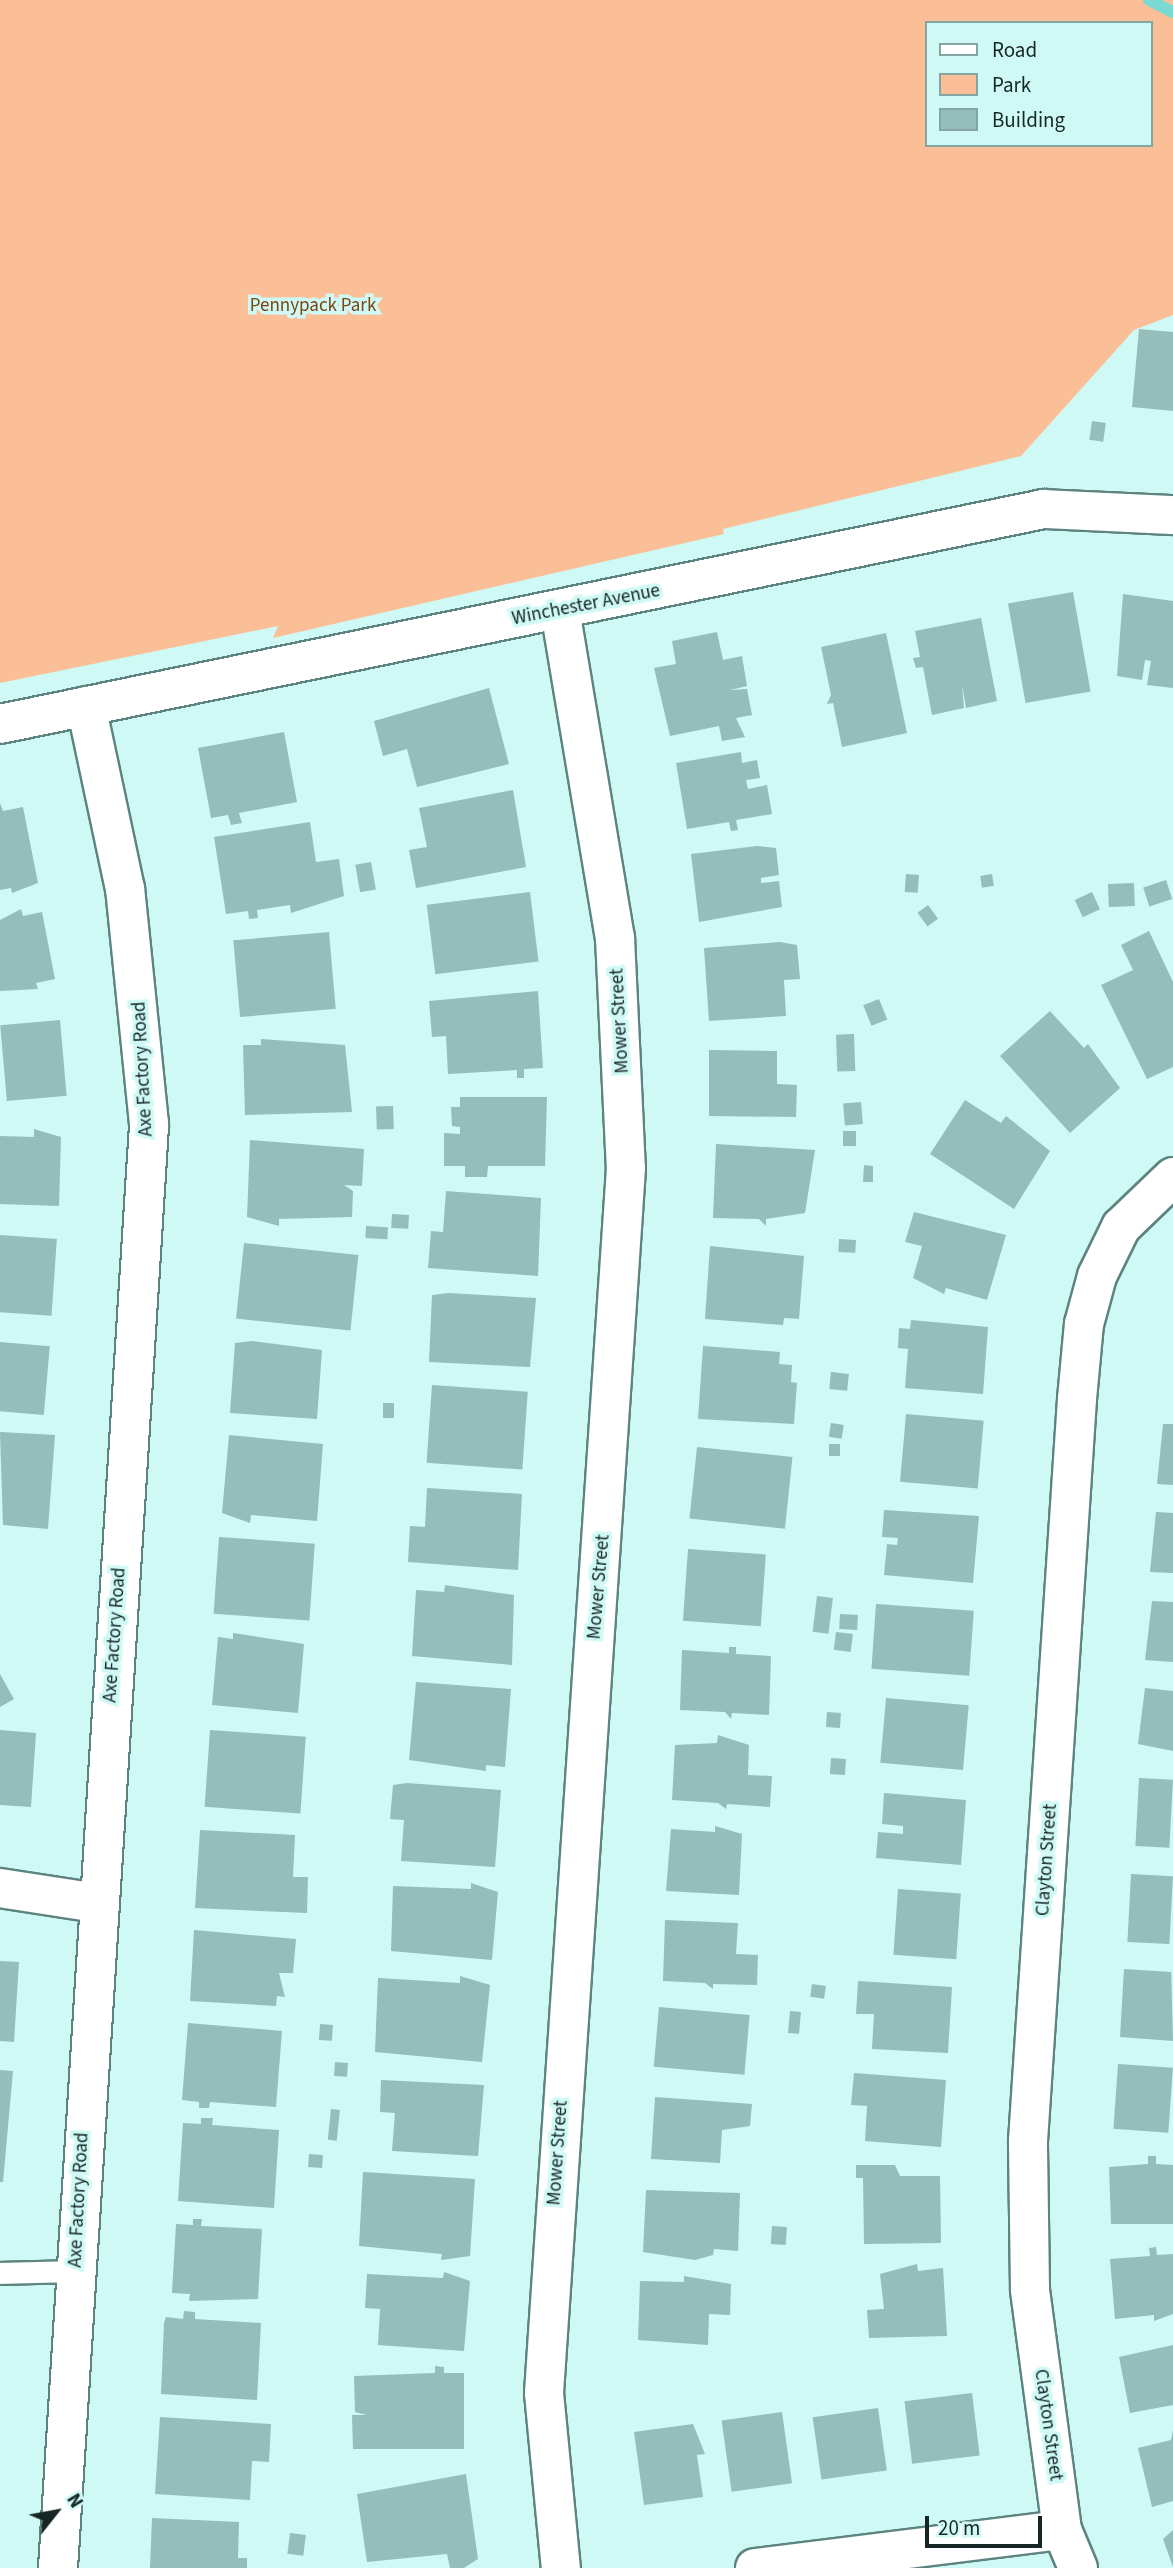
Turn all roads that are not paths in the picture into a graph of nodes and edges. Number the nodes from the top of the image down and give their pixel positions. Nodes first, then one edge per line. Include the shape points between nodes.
1 (1173, 515) edge
2 (560, 610) junction
3 (86, 706) junction
4 (0, 724) edge
5 (1173, 1177) edge
6 (0, 1888) edge
7 (97, 1903) junction
8 (75, 2271) junction
9 (0, 2273) edge
10 (1062, 2530) junction
11 (58, 2568) edge
12 (561, 2568) edge
13 (755, 2568) edge
14 (1078, 2568) edge

1 - 2 street, Winchester Avenue via 1044,509
2 - 3 street, Winchester Avenue
2 - 12 street, Mower Street via 615,938 626,1168 544,2393
3 - 4 street, Winchester Avenue
3 - 7 street, Axe Factory Road via 125,889 149,1124
5 - 10 street, Clayton Street via 1121,1227 1097,1276 1083,1337 1028,2141 1030,2289
6 - 7 street
7 - 8 street, Axe Factory Road
8 - 9 lane
8 - 11 street, Axe Factory Road
10 - 13 street
10 - 14 street, Clayton Street

